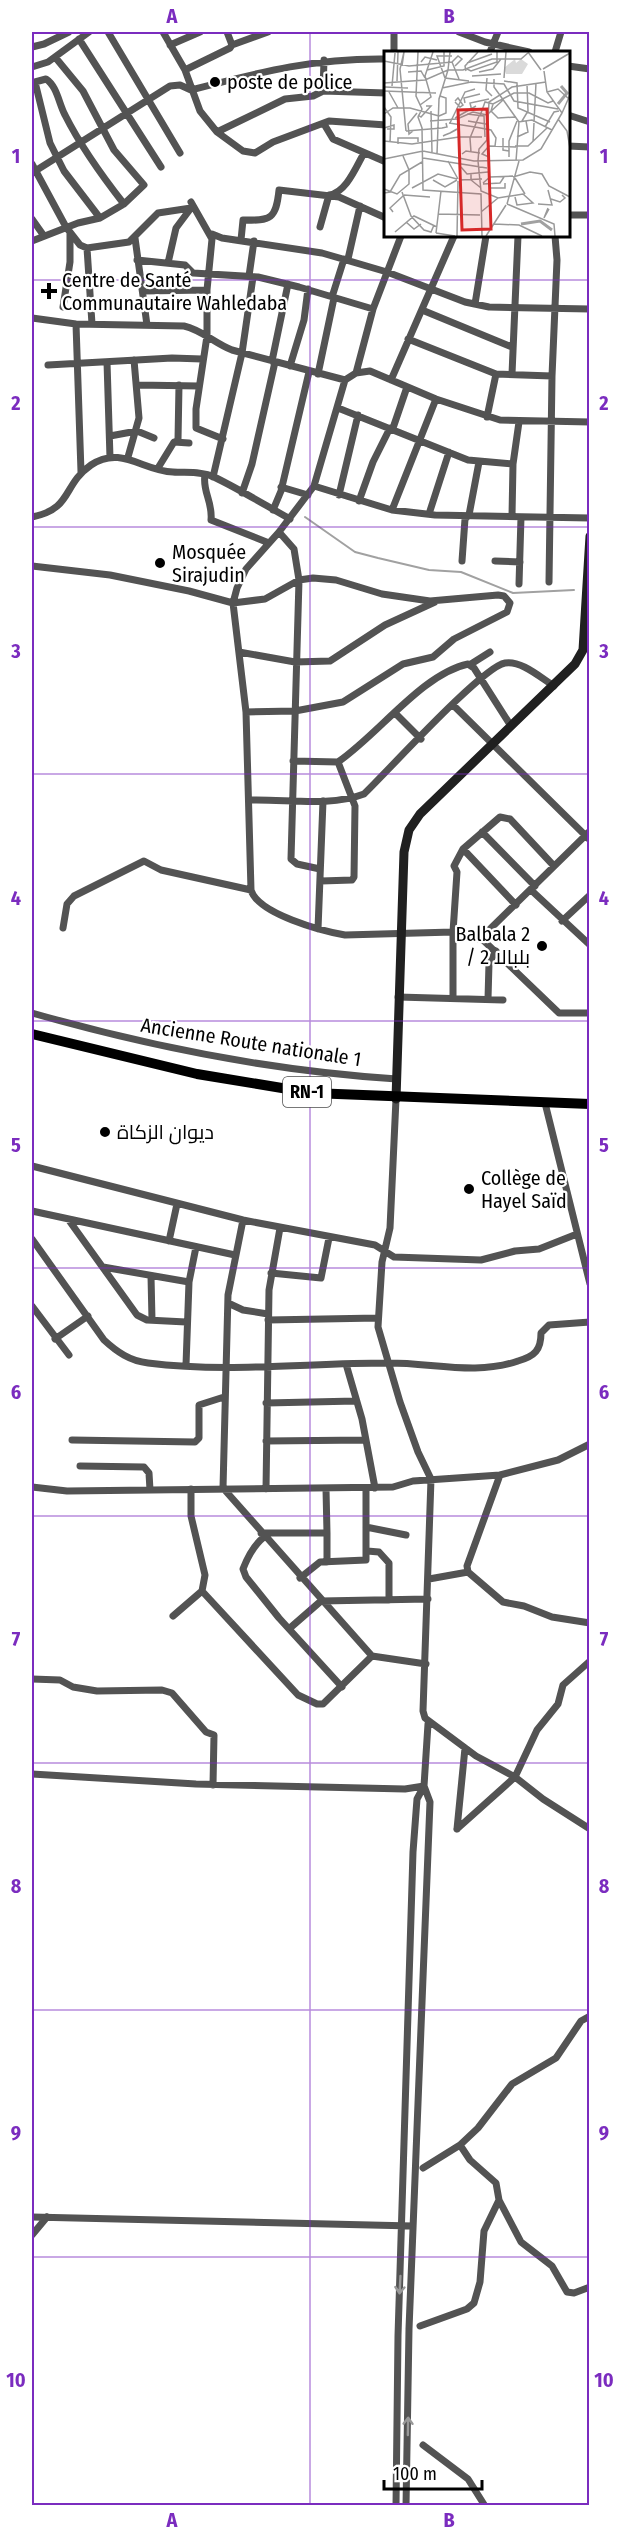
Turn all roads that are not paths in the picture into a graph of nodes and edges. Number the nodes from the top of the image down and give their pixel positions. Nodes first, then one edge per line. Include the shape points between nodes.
1 (69, 32) edge
2 (89, 32) edge
3 (108, 32) edge
4 (163, 32) edge
5 (200, 32) edge
6 (226, 32) edge
7 (264, 32) edge
8 (394, 32) edge
9 (462, 32) edge
10 (498, 32) edge
11 (561, 32) edge
12 (61, 36) junction
13 (79, 39) junction
14 (494, 43) junction
15 (170, 45) junction
16 (232, 45) junction
17 (32, 47) edge
18 (69, 47) junction
19 (394, 51) edge
20 (490, 51) edge
21 (525, 51) edge
22 (555, 51) edge
23 (55, 57) junction
24 (384, 59) edge
25 (324, 60) junction
26 (570, 66) edge
27 (32, 67) edge
28 (590, 69) edge
29 (185, 70) junction
30 (191, 90) junction
31 (323, 90) junction
32 (384, 93) edge
33 (148, 100) junction
34 (127, 115) junction
35 (570, 116) edge
36 (590, 122) edge
37 (324, 124) junction
38 (384, 125) edge
39 (101, 130) junction
40 (217, 132) junction
41 (81, 142) junction
42 (570, 146) edge
43 (590, 147) edge
44 (180, 153) dead end
45 (364, 153) junction
46 (59, 158) junction
47 (384, 161) edge
48 (32, 164) edge
49 (161, 167) dead end
50 (33, 172) edge
51 (329, 195) junction
52 (124, 204) junction
53 (192, 206) junction
54 (360, 206) junction
55 (570, 215) edge
56 (590, 215) edge
57 (384, 217) edge
58 (100, 218) junction
59 (32, 219) edge
60 (320, 227) dead end
61 (68, 230) junction
62 (212, 234) junction
63 (44, 236) junction
64 (401, 237) edge
65 (454, 237) edge
66 (486, 237) edge
67 (518, 237) edge
68 (555, 237) edge
69 (135, 238) junction
70 (241, 240) junction
71 (32, 241) edge
72 (254, 241) junction
73 (87, 248) junction
74 (346, 259) junction
75 (137, 260) junction
76 (168, 263) junction
77 (387, 272) junction
78 (209, 273) junction
79 (251, 276) junction
80 (288, 284) junction
81 (308, 289) junction
82 (207, 290) junction
83 (432, 290) junction
84 (143, 291) junction
85 (333, 297) junction
86 (475, 304) junction
87 (63, 307) dead end
88 (516, 308) junction
89 (554, 308) junction
90 (373, 309) junction
91 (590, 309) edge
92 (422, 310) junction
93 (32, 318) edge
94 (76, 324) junction
95 (92, 324) junction
96 (147, 325) junction
97 (207, 336) junction
98 (408, 339) junction
99 (512, 347) junction
100 (242, 352) junction
101 (202, 359) junction
102 (134, 360) junction
103 (107, 362) junction
104 (274, 362) junction
105 (77, 364) junction
106 (48, 365) dead end
107 (290, 366) junction
108 (309, 372) junction
109 (356, 373) junction
110 (318, 374) junction
111 (496, 374) junction
112 (512, 374) junction
113 (552, 376) junction
114 (345, 380) junction
115 (391, 380) junction
116 (137, 385) junction
117 (179, 385) junction
118 (198, 386) junction
119 (407, 387) junction
120 (436, 399) junction
121 (338, 408) junction
122 (358, 415) junction
123 (487, 417) junction
124 (552, 421) junction
125 (519, 422) junction
126 (590, 422) edge
127 (393, 428) junction
128 (137, 431) junction
129 (110, 436) junction
130 (154, 438) dead end
131 (223, 439) junction
132 (178, 440) junction
133 (420, 440) junction
134 (189, 443) dead end
135 (448, 452) junction
136 (128, 457) junction
137 (110, 458) junction
138 (479, 462) junction
139 (513, 464) junction
140 (158, 468) junction
141 (81, 472) junction
142 (205, 475) junction
143 (213, 477) junction
144 (314, 486) junction
145 (281, 487) junction
146 (242, 493) junction
147 (308, 495) junction
148 (339, 495) junction
149 (360, 501) junction
150 (273, 510) junction
151 (393, 510) junction
152 (429, 514) junction
153 (469, 515) junction
154 (32, 517) edge
155 (517, 517) junction
156 (549, 517) junction
157 (590, 518) edge
158 (290, 519) junction
159 (279, 532) junction
160 (590, 536) edge
161 (269, 543) junction
162 (462, 561) dead end
163 (495, 561) dead end
164 (520, 562) junction
165 (32, 566) edge
166 (299, 580) junction
167 (549, 582) dead end
168 (519, 584) dead end
169 (438, 600) junction
170 (233, 603) junction
171 (239, 652) junction
172 (490, 652) dead end
173 (295, 662) junction
174 (471, 664) junction
175 (480, 678) junction
176 (554, 686) junction
177 (453, 705) junction
178 (295, 711) junction
179 (246, 712) junction
180 (396, 714) junction
181 (511, 726) junction
182 (421, 739) junction
183 (494, 744) junction
184 (293, 761) junction
185 (338, 762) junction
186 (353, 798) junction
187 (291, 799) junction
188 (251, 800) junction
189 (323, 801) junction
190 (482, 832) junction
191 (588, 836) edge
192 (463, 849) junction
193 (554, 866) junction
194 (320, 869) junction
195 (321, 881) junction
196 (533, 888) junction
197 (251, 890) junction
198 (590, 895) edge
199 (516, 905) junction
200 (562, 921) junction
201 (63, 928) dead end
202 (318, 929) junction
203 (453, 932) junction
204 (400, 933) junction
205 (483, 940) junction
206 (590, 945) edge
207 (496, 951) junction
208 (398, 997) junction
209 (453, 998) junction
210 (488, 999) junction
211 (503, 1000) dead end
212 (590, 1013) edge
213 (32, 1014) edge
214 (32, 1034) edge
215 (397, 1079) junction
216 (396, 1098) junction
217 (545, 1103) junction
218 (590, 1104) edge
219 (32, 1166) edge
220 (177, 1204) junction
221 (32, 1211) edge
222 (68, 1219) junction
223 (243, 1220) junction
224 (280, 1228) junction
225 (577, 1234) junction
226 (329, 1238) junction
227 (32, 1239) edge
228 (169, 1241) junction
229 (196, 1247) junction
230 (384, 1251) junction
231 (235, 1256) junction
232 (103, 1267) junction
233 (271, 1273) junction
234 (151, 1276) junction
235 (189, 1282) junction
236 (590, 1284) edge
237 (228, 1303) junction
238 (32, 1306) edge
239 (88, 1316) junction
240 (268, 1317) junction
241 (378, 1318) junction
242 (152, 1320) junction
243 (186, 1322) junction
244 (590, 1322) edge
245 (55, 1339) junction
246 (69, 1355) dead end
247 (386, 1363) junction
248 (346, 1364) junction
249 (186, 1365) junction
250 (225, 1365) junction
251 (266, 1365) junction
252 (224, 1397) junction
253 (356, 1401) junction
254 (266, 1403) junction
255 (72, 1440) dead end
256 (366, 1440) junction
257 (266, 1441) junction
258 (590, 1444) edge
259 (80, 1466) dead end
260 (500, 1475) junction
261 (431, 1479) junction
262 (32, 1487) edge
263 (223, 1488) junction
264 (366, 1488) junction
265 (375, 1488) junction
266 (191, 1489) junction
267 (267, 1489) junction
268 (326, 1489) junction
269 (150, 1490) junction
270 (366, 1527) junction
271 (327, 1533) junction
272 (262, 1535) junction
273 (406, 1535) dead end
274 (367, 1551) junction
275 (327, 1562) junction
276 (468, 1572) junction
277 (300, 1578) junction
278 (429, 1579) junction
279 (202, 1591) junction
280 (428, 1599) junction
281 (389, 1600) junction
282 (321, 1601) junction
283 (173, 1616) dead end
284 (590, 1623) edge
285 (290, 1628) junction
286 (372, 1656) junction
287 (590, 1661) edge
288 (426, 1664) junction
289 (32, 1679) edge
290 (342, 1687) junction
291 (428, 1724) junction
292 (465, 1748) junction
293 (32, 1774) edge
294 (515, 1777) junction
295 (213, 1785) junction
296 (424, 1786) junction
297 (590, 1829) edge
298 (590, 2016) edge
299 (460, 2145) junction
300 (423, 2168) dead end
301 (499, 2200) junction
302 (32, 2217) edge
303 (47, 2217) junction
304 (413, 2226) junction
305 (403, 2227) junction
306 (32, 2235) edge
307 (590, 2287) edge
308 (420, 2326) dead end
309 (423, 2445) dead end
310 (396, 2505) edge
311 (406, 2505) edge
312 (485, 2505) edge

1 - 12 street
2 - 13 street
3 - 33 street
4 - 15 street
5 - 15 street
6 - 16 street
7 - 16 street
8 - 19 street
9 - 14 street
10 - 14 street
11 - 22 street
12 - 17 street
12 - 18 street
13 - 18 street
13 - 34 street
14 - 20 street
14 - 21 street
15 - 29 street
16 - 29 street
18 - 23 street
23 - 27 street
23 - 39 street via 83,91
24 - 25 street
25 - 30 street via 288,65
25 - 31 street
26 - 28 street
29 - 30 street
30 - 33 street via 174,85
30 - 40 street via 200,111
31 - 32 street
31 - 40 street via 313,96 285,99
33 - 34 street
33 - 44 street
34 - 39 street
34 - 49 street
35 - 36 street
37 - 38 street via 334,120
37 - 40 street via 273,142 255,153 237,148
37 - 45 street via 333,139
39 - 41 street
39 - 52 street via 144,185
41 - 46 street
41 - 46 street via 51,82 35,82 50,143
41 - 52 street
42 - 43 street
45 - 47 street
45 - 51 street via 346,184
46 - 50 street
46 - 58 street via 64,171
48 - 50 street
50 - 61 street
51 - 54 street
51 - 60 street
51 - 70 street via 279,190 272,216 260,221 243,220
52 - 58 street
53 - 62 street
53 - 69 street via 158,213
53 - 76 street via 176,228
54 - 57 street
54 - 74 street
55 - 56 street
58 - 61 street
59 - 63 street
61 - 63 street
61 - 73 street
61 - 87 street via 70,262
62 - 70 street
62 - 78 street
63 - 71 street
64 - 77 street
65 - 83 street
66 - 86 street
67 - 88 street
68 - 89 street
69 - 73 street via 121,245
69 - 75 street
70 - 72 street
72 - 74 street
72 - 79 street
73 - 95 street
74 - 77 street
74 - 85 street
75 - 76 street
75 - 84 street
76 - 78 street via 189,266 194,273
77 - 83 street
77 - 90 street
78 - 79 street
78 - 82 street
79 - 80 street
79 - 100 street
80 - 81 street
80 - 104 street
81 - 85 street
81 - 107 street via 304,320
82 - 84 street
82 - 97 street
83 - 86 street
83 - 92 street
84 - 96 street
85 - 90 street
85 - 110 street
86 - 88 street
88 - 89 street
88 - 99 street
89 - 91 street
89 - 113 street
90 - 109 street
92 - 98 street
92 - 99 street
93 - 94 street
94 - 95 street
94 - 105 street
95 - 96 street
96 - 97 street via 184,326
97 - 100 street via 219,345
97 - 101 street
98 - 111 street
98 - 115 street
99 - 112 street
100 - 104 street
100 - 131 street
101 - 102 street
101 - 118 street
102 - 103 street
102 - 116 street
103 - 105 street
103 - 129 street
104 - 107 street
104 - 146 street
105 - 106 street
105 - 141 street
107 - 108 street
108 - 110 street
108 - 145 street
109 - 114 street
109 - 115 street via 370,371
110 - 114 street
111 - 112 street
111 - 123 street
112 - 113 street
113 - 124 street
114 - 121 street
115 - 119 street
116 - 117 street
116 - 128 street
117 - 118 street
117 - 132 street
118 - 131 street via 196,428
119 - 120 street
119 - 127 street
120 - 123 street
120 - 133 street
121 - 122 street
121 - 144 street
122 - 127 street
122 - 148 street
123 - 125 street
124 - 125 street
124 - 126 street
124 - 156 street
125 - 139 street
127 - 133 street
127 - 149 street via 373,462
128 - 129 street
128 - 130 street
128 - 136 street
129 - 137 street
131 - 143 street
132 - 134 street
132 - 140 street
133 - 135 street
133 - 151 street
135 - 138 street
135 - 152 street
136 - 137 street
136 - 140 street
137 - 141 street
138 - 139 street
138 - 153 street
139 - 155 street
140 - 142 street
141 - 154 street via 62,504
142 - 143 street
142 - 161 street via 212,503 211,520
143 - 146 street
144 - 147 street
144 - 148 street
145 - 147 street
145 - 150 street
146 - 150 street
147 - 158 street
148 - 149 street
149 - 151 street
150 - 158 street
151 - 152 street
152 - 153 street
153 - 155 street
153 - 162 street via 465,519
155 - 156 street
155 - 164 street
156 - 157 street
156 - 167 street
158 - 159 street
159 - 161 street
159 - 166 street via 294,549
160 - 176 main road via 583,650
161 - 170 street via 241,577
163 - 164 street
164 - 168 street
165 - 170 street via 110,575
166 - 169 street via 336,580 400,598
166 - 170 street via 265,599
166 - 173 street
169 - 173 street via 385,625 330,661
169 - 178 street via 498,595 508,598 510,608 454,639 433,657 403,664 343,702
170 - 171 street
171 - 173 street
171 - 179 street
172 - 174 street
173 - 178 street
174 - 175 street
174 - 180 street via 452,668 428,683
175 - 176 street via 498,665 510,663
175 - 177 street
175 - 181 street
176 - 181 main road
177 - 182 street
177 - 183 street
178 - 179 street
178 - 184 street
179 - 188 street
180 - 182 street
180 - 185 street
181 - 183 main road
182 - 186 street via 364,794
183 - 191 street
183 - 204 main road via 420,814 409,830 404,852
184 - 185 street
184 - 187 street
185 - 186 street
186 - 189 street
186 - 195 street via 354,877
187 - 188 street
187 - 189 street
187 - 194 street via 291,859
188 - 197 street
189 - 194 street
190 - 192 street
190 - 193 street via 500,817 510,819
190 - 196 street
191 - 193 street
192 - 199 street
192 - 203 street via 454,866 457,872
193 - 196 street
194 - 195 street
195 - 202 street
196 - 199 street
196 - 200 street
197 - 201 street via 166,871 144,861 74,896 67,904
197 - 202 street via 260,903
198 - 200 street
199 - 205 street
200 - 206 street
202 - 204 street via 345,935
203 - 204 street
203 - 205 street
203 - 209 street
204 - 208 main road
205 - 207 street
207 - 210 street via 489,963
207 - 212 street via 559,1013
208 - 209 street
208 - 215 main road
209 - 210 street
210 - 211 street
213 - 215 street, Ancienne Route nationale 1 via 122,1039 214,1057
214 - 216 main road, RN-1 via 197,1074 312,1093
215 - 216 main road
216 - 217 main road, RN-1
216 - 230 street via 390,1228
217 - 218 main road, RN-1
217 - 225 street
219 - 220 street
220 - 223 street
220 - 228 street
221 - 222 street
222 - 228 street
222 - 232 street
223 - 224 street
223 - 231 street
224 - 226 street
224 - 233 street
225 - 230 street via 539,1249 481,1260 394,1257
225 - 236 street
226 - 230 street via 375,1245
226 - 233 street via 321,1278
227 - 239 street
228 - 229 street
229 - 231 street
229 - 235 street
230 - 241 street
231 - 237 street
232 - 234 street
232 - 242 street via 137,1314
233 - 240 street
234 - 235 street
234 - 242 street
235 - 243 street
237 - 240 street
237 - 250 street
238 - 245 street
239 - 245 street
239 - 249 street via 104,1340 129,1358
240 - 241 street
240 - 251 street
241 - 247 street
242 - 243 street
243 - 249 street
244 - 247 street via 549,1325 541,1333 541,1345 535,1354 494,1367
245 - 246 street
247 - 248 street
247 - 261 street
248 - 251 street
248 - 253 street
249 - 250 street
250 - 251 street
250 - 252 street
251 - 254 street
252 - 255 street via 199,1405 199,1438 195,1442
252 - 263 street
253 - 254 street
253 - 256 street
254 - 257 street
256 - 257 street
256 - 265 street
257 - 267 street
258 - 260 street via 558,1460
259 - 269 street via 144,1467 149,1473
260 - 261 street
260 - 276 street
261 - 265 street
261 - 278 street
262 - 269 street via 68,1491
263 - 266 street
263 - 267 street
263 - 272 street
264 - 265 street
264 - 268 street
264 - 270 street
266 - 269 street
266 - 279 street via 191,1516 205,1575
267 - 268 street
268 - 271 street
270 - 273 street
270 - 274 street
271 - 272 street
271 - 275 street
272 - 277 street
272 - 285 street via 243,1569
274 - 275 street via 366,1560
274 - 281 street via 379,1552 389,1563
275 - 277 street via 320,1562
276 - 278 street
276 - 284 street via 503,1602 552,1617
277 - 282 street
278 - 280 street
279 - 283 street
279 - 290 street via 298,1695 323,1704
280 - 281 street
280 - 288 street
281 - 282 street
282 - 285 street
282 - 286 street
285 - 290 street
286 - 288 street
286 - 290 street
287 - 294 street via 563,1685 558,1704 537,1730
288 - 291 street via 423,1711
289 - 295 street via 60,1680 73,1687 97,1691 146,1689 172,1693 206,1732 214,1735
291 - 292 street
291 - 296 street
292 - 294 street
292 - 294 street via 457,1829
293 - 295 street
294 - 297 street
295 - 296 street via 405,1789
296 - 304 street via 430,1802
296 - 305 street via 417,1799 413,1852
298 - 299 street via 581,2021 556,2058 513,2084
299 - 300 street
299 - 301 street via 470,2160 496,2183
301 - 307 street via 521,2242 552,2266 567,2292 574,2294
301 - 308 street via 484,2231 480,2282 474,2303
302 - 303 street
303 - 305 street
303 - 306 street
304 - 305 street
311 -> 304 street
305 -> 310 street
309 - 312 street via 468,2479

